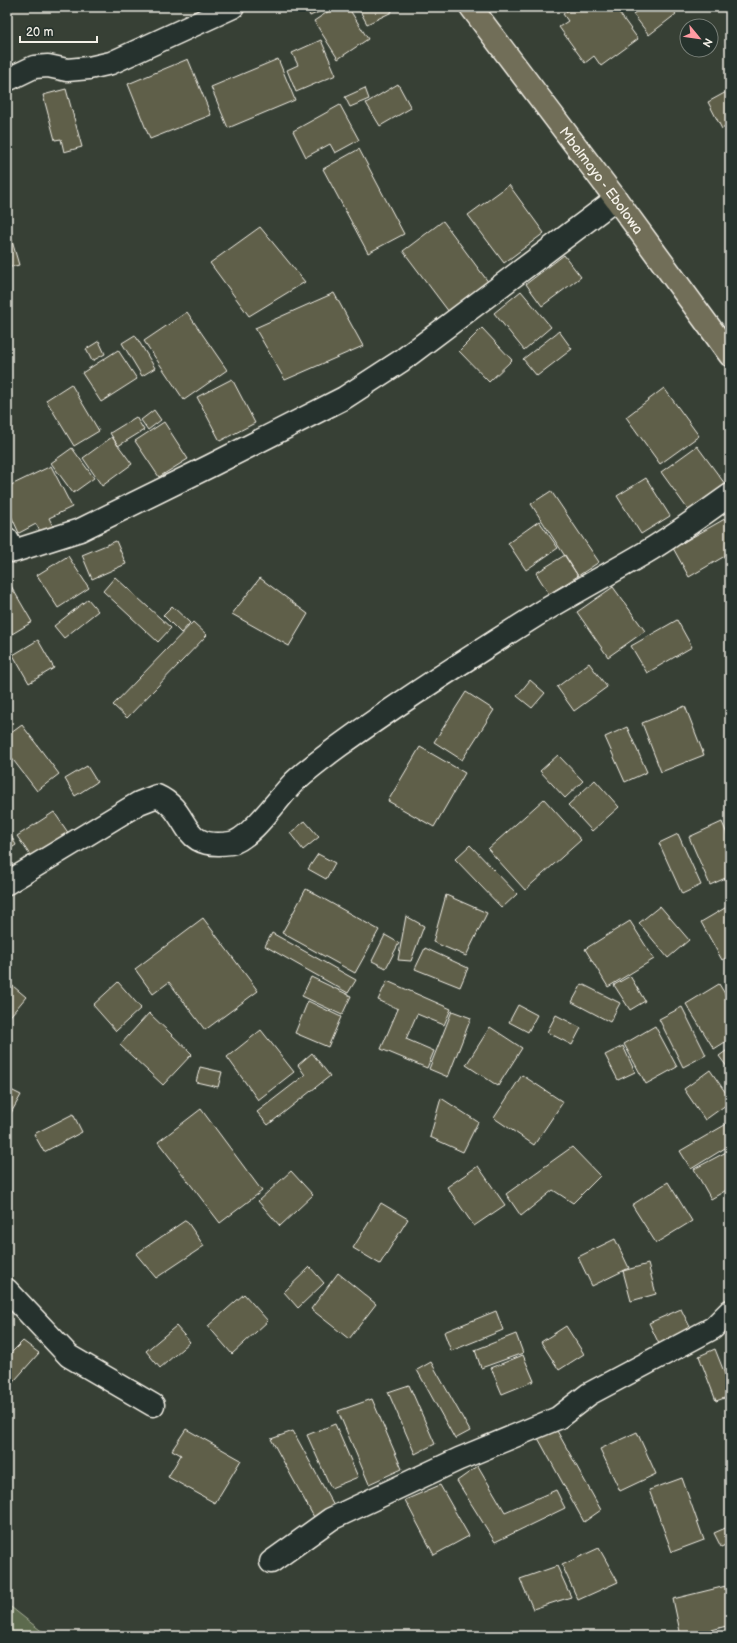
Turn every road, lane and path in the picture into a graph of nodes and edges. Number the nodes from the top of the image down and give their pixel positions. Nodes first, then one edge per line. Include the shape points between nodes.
1 (233, 7) edge
2 (471, 7) edge
3 (7, 80) edge
4 (616, 199) junction
5 (730, 355) edge
6 (730, 495) edge
7 (9, 548) edge
8 (7, 883) edge
9 (7, 1290) edge
10 (730, 1311) edge
11 (153, 1405) dead end
12 (271, 1562) dead end

1 - 3 street via 111,63 67,70 48,66 34,67
2 - 4 highway, Mbalmayo - Ebolowa
4 - 5 highway, Mbalmayo - Ebolowa
4 - 7 street via 401,361 344,398 80,530
6 - 8 street via 649,550 538,615 384,714 329,753 294,782 254,829 233,843 207,844 192,837 176,811 166,800 157,796 133,807
9 - 11 street via 68,1356
10 - 12 street via 713,1328 589,1394 558,1418 459,1459 331,1519

